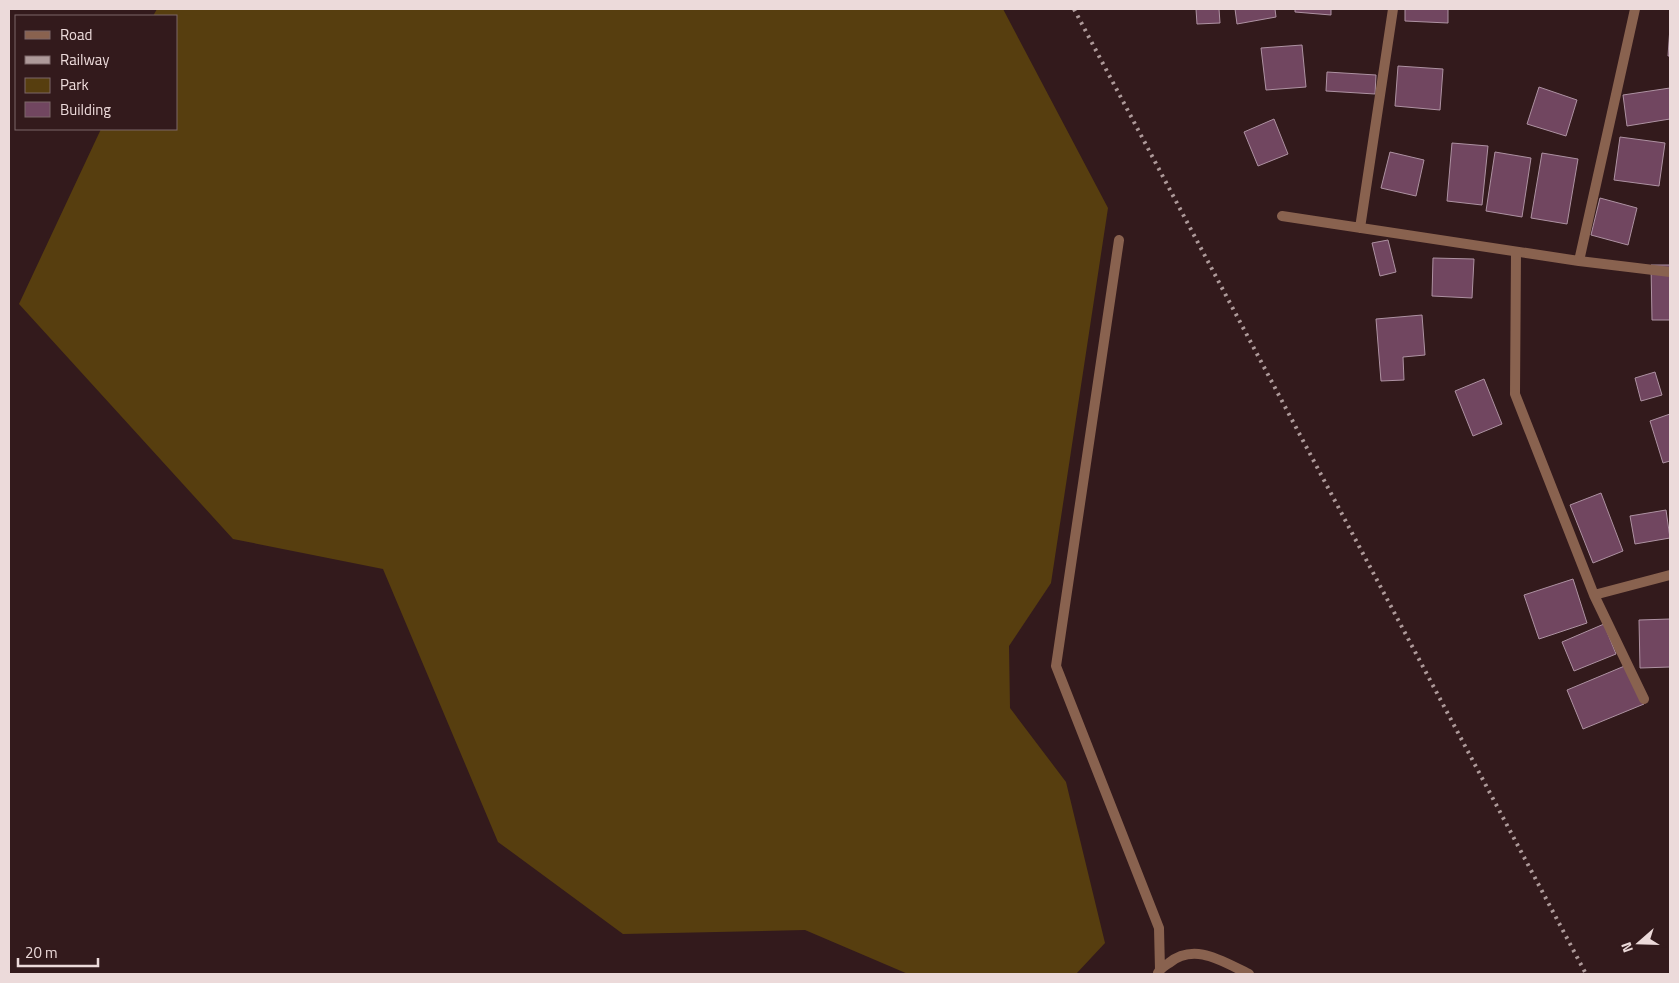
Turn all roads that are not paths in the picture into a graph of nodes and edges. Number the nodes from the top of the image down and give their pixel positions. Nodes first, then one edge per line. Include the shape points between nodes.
1 (1393, 9) edge
2 (1635, 9) edge
3 (1282, 216) dead end
4 (1360, 228) junction
5 (1119, 240) dead end
6 (1516, 252) junction
7 (1579, 261) junction
8 (1670, 272) edge
9 (1670, 575) edge
10 (1594, 595) junction
11 (1644, 699) dead end
12 (1158, 972) edge
13 (1249, 974) edge

1 - 4 street
2 - 7 street
3 - 4 street
4 - 6 street
5 - 12 street via 1056,666 1159,928
6 - 7 street
6 - 10 street via 1515,394
7 - 8 street
9 - 10 street
10 - 11 street
12 - 13 street via 1177,956 1193,952 1213,957

